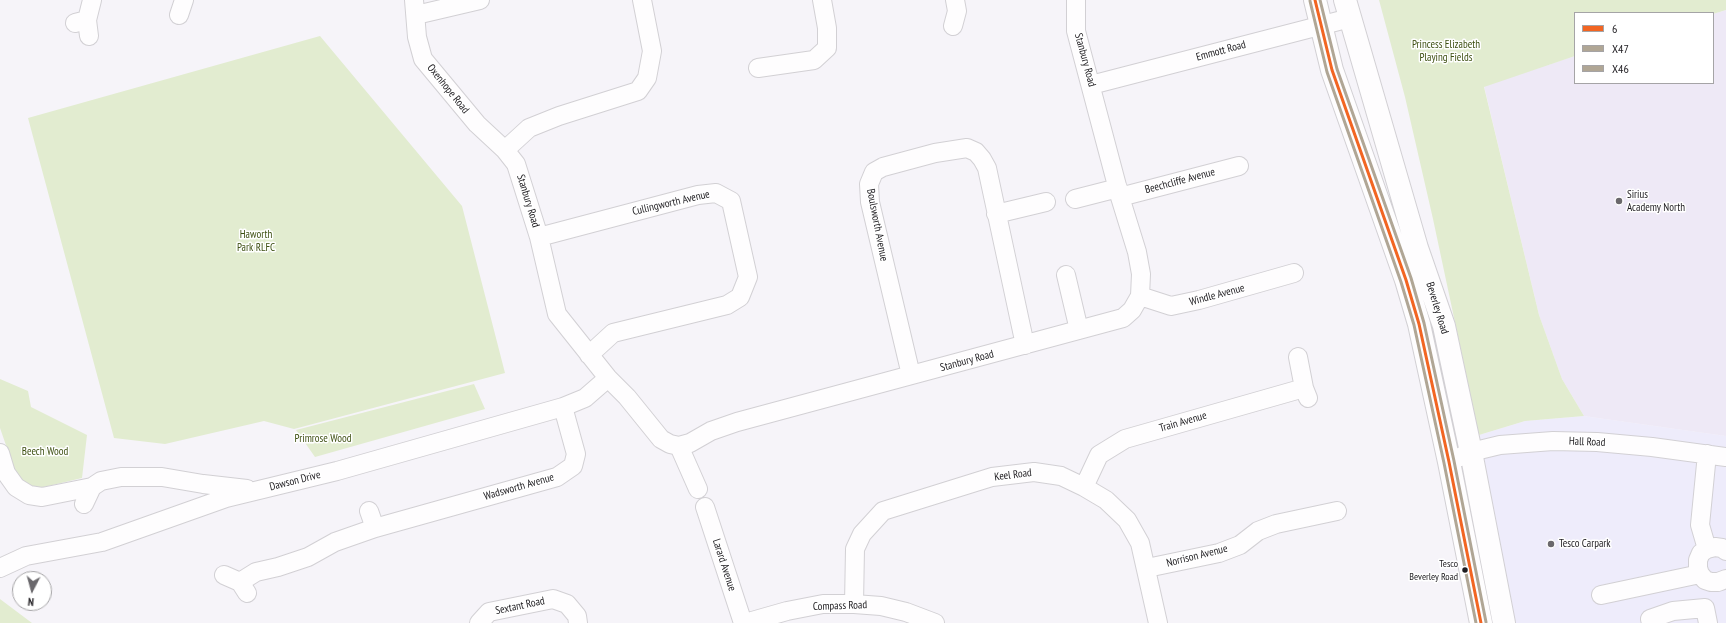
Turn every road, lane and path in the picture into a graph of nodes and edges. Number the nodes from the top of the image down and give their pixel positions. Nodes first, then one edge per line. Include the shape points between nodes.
1 (92, 0) edge
2 (480, 0) edge
3 (642, 0) edge
4 (822, 0) edge
5 (955, 0) edge
6 (1076, 0) edge
7 (1315, 0) edge
8 (415, 8) edge
9 (1348, 9) edge
10 (1322, 24) junction
11 (84, 26) dead end
12 (953, 26) dead end
13 (768, 72) dead end
14 (1091, 85) junction
15 (505, 150) junction
16 (1239, 167) dead end
17 (1119, 193) junction
18 (1075, 199) dead end
19 (1046, 202) dead end
20 (996, 214) junction
21 (539, 237) junction
22 (1294, 273) dead end
23 (1066, 275) dead end
24 (1140, 296) junction
25 (1079, 330) junction
26 (1024, 345) junction
27 (589, 355) junction
28 (1298, 357) dead end
29 (911, 376) junction
30 (608, 378) junction
31 (563, 407) junction
32 (679, 446) junction
33 (1471, 452) junction
34 (0, 453) edge
35 (1706, 454) junction
36 (1726, 457) edge
37 (1449, 462) junction
38 (92, 487) junction
39 (1084, 487) junction
40 (698, 489) dead end
41 (258, 491) junction
42 (84, 504) dead end
43 (705, 506) dead end
44 (369, 511) dead end
45 (1337, 511) dead end
46 (375, 528) junction
47 (1707, 549) junction
48 (1726, 551) edge
49 (0, 568) edge
50 (1147, 568) junction
51 (1700, 574) junction
52 (1726, 580) edge
53 (1666, 582) junction
54 (237, 583) dead end
55 (1602, 595) dead end
56 (854, 604) junction
57 (1674, 611) junction
58 (905, 618) edge
59 (479, 623) edge
60 (578, 623) edge
61 (744, 623) edge
62 (935, 623) edge
63 (1158, 623) edge
64 (1481, 623) edge
65 (1504, 623) edge
66 (1651, 623) edge
67 (1708, 623) edge

1 - 11 street
2 - 8 street, Oxenhope Road
3 - 15 street via 652,51 647,78 638,91 529,128
4 - 13 street via 827,28 827,48 814,60
5 - 12 street via 957,10
6 - 14 street, Stanbury Road via 1076,31
7 - 10 main road, Beverley Road
8 - 15 street, Oxenhope Road via 417,37 423,59 477,124
9 - 10 street, Emmott Road
9 - 33 main road, Beverley Road via 1417,248 1444,326
10 - 14 street, Emmott Road
10 - 37 main road, Beverley Road via 1332,70 1419,324
14 - 17 street, Stanbury Road
15 - 21 street, Stanbury Road via 516,164
16 - 17 street, Beechcliffe Avenue
17 - 18 street
17 - 24 street, Stanbury Road via 1137,252 1141,274
19 - 20 street
20 - 26 street, Boulsworth Avenue
20 - 29 street, Boulsworth Avenue via 987,168 976,152 967,148 935,153 874,172 869,184 870,202
21 - 27 street, Stanbury Road via 557,314
21 - 27 street, Cullingworth Avenue via 698,195 716,193 731,201 748,276 740,297 727,305 613,333
22 - 24 street, Windle Avenue via 1171,306
23 - 25 street
24 - 25 street, Stanbury Road via 1132,310 1123,318
25 - 26 street, Stanbury Road
26 - 29 street, Stanbury Road
27 - 30 street, Stanbury Road
28 - 39 street, Train Avenue via 1306,393 1125,439 1099,455
29 - 32 street, Stanbury Road via 737,422
30 - 31 street via 585,398
30 - 32 street, Stanbury Road via 661,439
31 - 41 street, Dawson Drive
31 - 46 street, Wadsworth Avenue via 576,454 573,466 557,477
32 - 40 street
33 - 35 street, Hall Road via 1500,445 1553,441 1597,442
33 - 37 street, Hall Road
33 - 65 main road, Beverley Road
34 - 38 street via 6,473 16,487 29,495 42,497
35 - 36 street, Hall Road
35 - 47 street via 1700,525
37 - 64 main road, Beverley Road
38 - 41 street via 101,481 121,477 162,477
38 - 42 street
39 - 50 street, Keel Road via 1106,500 1127,520 1140,543
39 - 56 street, Keel Road via 1061,476 1034,472 999,476 883,511 862,534 855,549
41 - 49 street, Dawson Drive via 226,498 102,542 26,556
43 - 61 street, Larard Avenue
44 - 46 street
45 - 50 street, Norrison Avenue via 1276,524 1219,553
46 - 54 street, Wadsworth Avenue via 335,542 308,557 256,572
47 - 48 street via 1715,547
47 - 51 street via 1701,553 1698,560
50 - 63 street, Keel Road
51 - 52 street via 1705,580 1712,582
51 - 53 street
53 - 55 street
53 - 57 street
56 - 58 street, Compass Road via 881,606
56 - 61 street, Compass Road via 823,604
57 - 66 street via 1650,618
57 - 67 street via 1705,608
58 - 62 street, Compass Road
59 - 60 street, Sextant Road via 489,612 554,599 567,604 577,616

